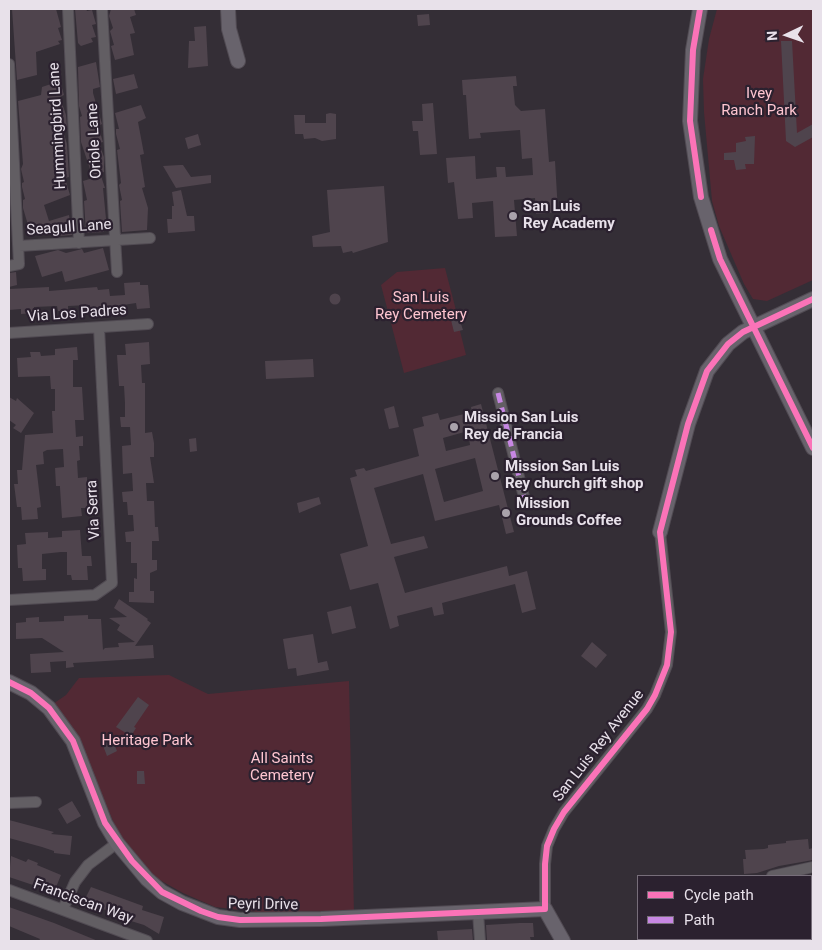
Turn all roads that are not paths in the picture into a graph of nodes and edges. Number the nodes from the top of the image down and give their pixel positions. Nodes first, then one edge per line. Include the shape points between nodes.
1 (68, 9) edge
2 (102, 9) edge
3 (228, 9) edge
4 (700, 9) edge
5 (238, 61) dead end
6 (9, 64) edge
7 (9, 82) edge
8 (11, 144) edge
9 (13, 201) edge
10 (150, 238) dead end
11 (116, 240) junction
12 (79, 243) junction
13 (19, 246) junction
14 (9, 266) edge
15 (118, 272) dead end
16 (813, 299) edge
17 (813, 304) edge
18 (797, 306) junction
19 (148, 324) dead end
20 (754, 327) junction
21 (99, 328) junction
22 (9, 333) edge
23 (498, 393) dead end
24 (813, 448) edge
25 (525, 501) dead end
26 (660, 532) joint
27 (9, 600) edge
28 (9, 682) edge
29 (36, 802) dead end
30 (9, 803) edge
31 (117, 843) junction
32 (813, 868) edge
33 (777, 875) edge
34 (9, 890) edge
35 (545, 908) junction
36 (63, 909) junction
37 (478, 912) junction
38 (780, 940) edge
39 (147, 941) edge
40 (480, 941) edge
41 (563, 941) edge
42 (766, 941) edge

1 - 12 street, Hummingbird Lane
2 - 11 street, Oriole Lane
3 - 5 street via 229,30
4 - 20 street via 693,50 690,121 700,197 720,259
6 - 7 street
7 - 8 street
8 - 9 street
9 - 13 street
10 - 11 street, Seagull Lane
11 - 12 street, Seagull Lane
11 - 15 street, Oriole Lane
12 - 13 street, Seagull Lane
13 - 14 street, Seagull Lane via 19,264
16 - 18 street, San Luis Rey Avenue
17 - 18 street
18 - 20 street, San Luis Rey Avenue
19 - 21 street, Via Los Padres
20 - 24 street
20 - 26 street, San Luis Rey Avenue via 728,344 707,371 688,424
21 - 22 street, Via Los Padres
21 - 27 street, Via Serra via 112,583 95,595
23 - 25 street
26 - 35 street, San Luis Rey Avenue via 671,632 667,665 647,709 564,812 554,829 545,864
28 - 31 street, Peyri Drive via 31,693 49,708 73,741 105,823
29 - 30 street
31 - 36 street via 88,865 75,882
31 - 37 street, Peyri Drive via 162,892 218,917 240,920 321,919
32 - 33 street
34 - 36 street, Franciscan Way
35 - 37 street, Peyri Drive
35 - 41 street
36 - 39 street, Franciscan Way
37 - 40 street
38 - 42 street

